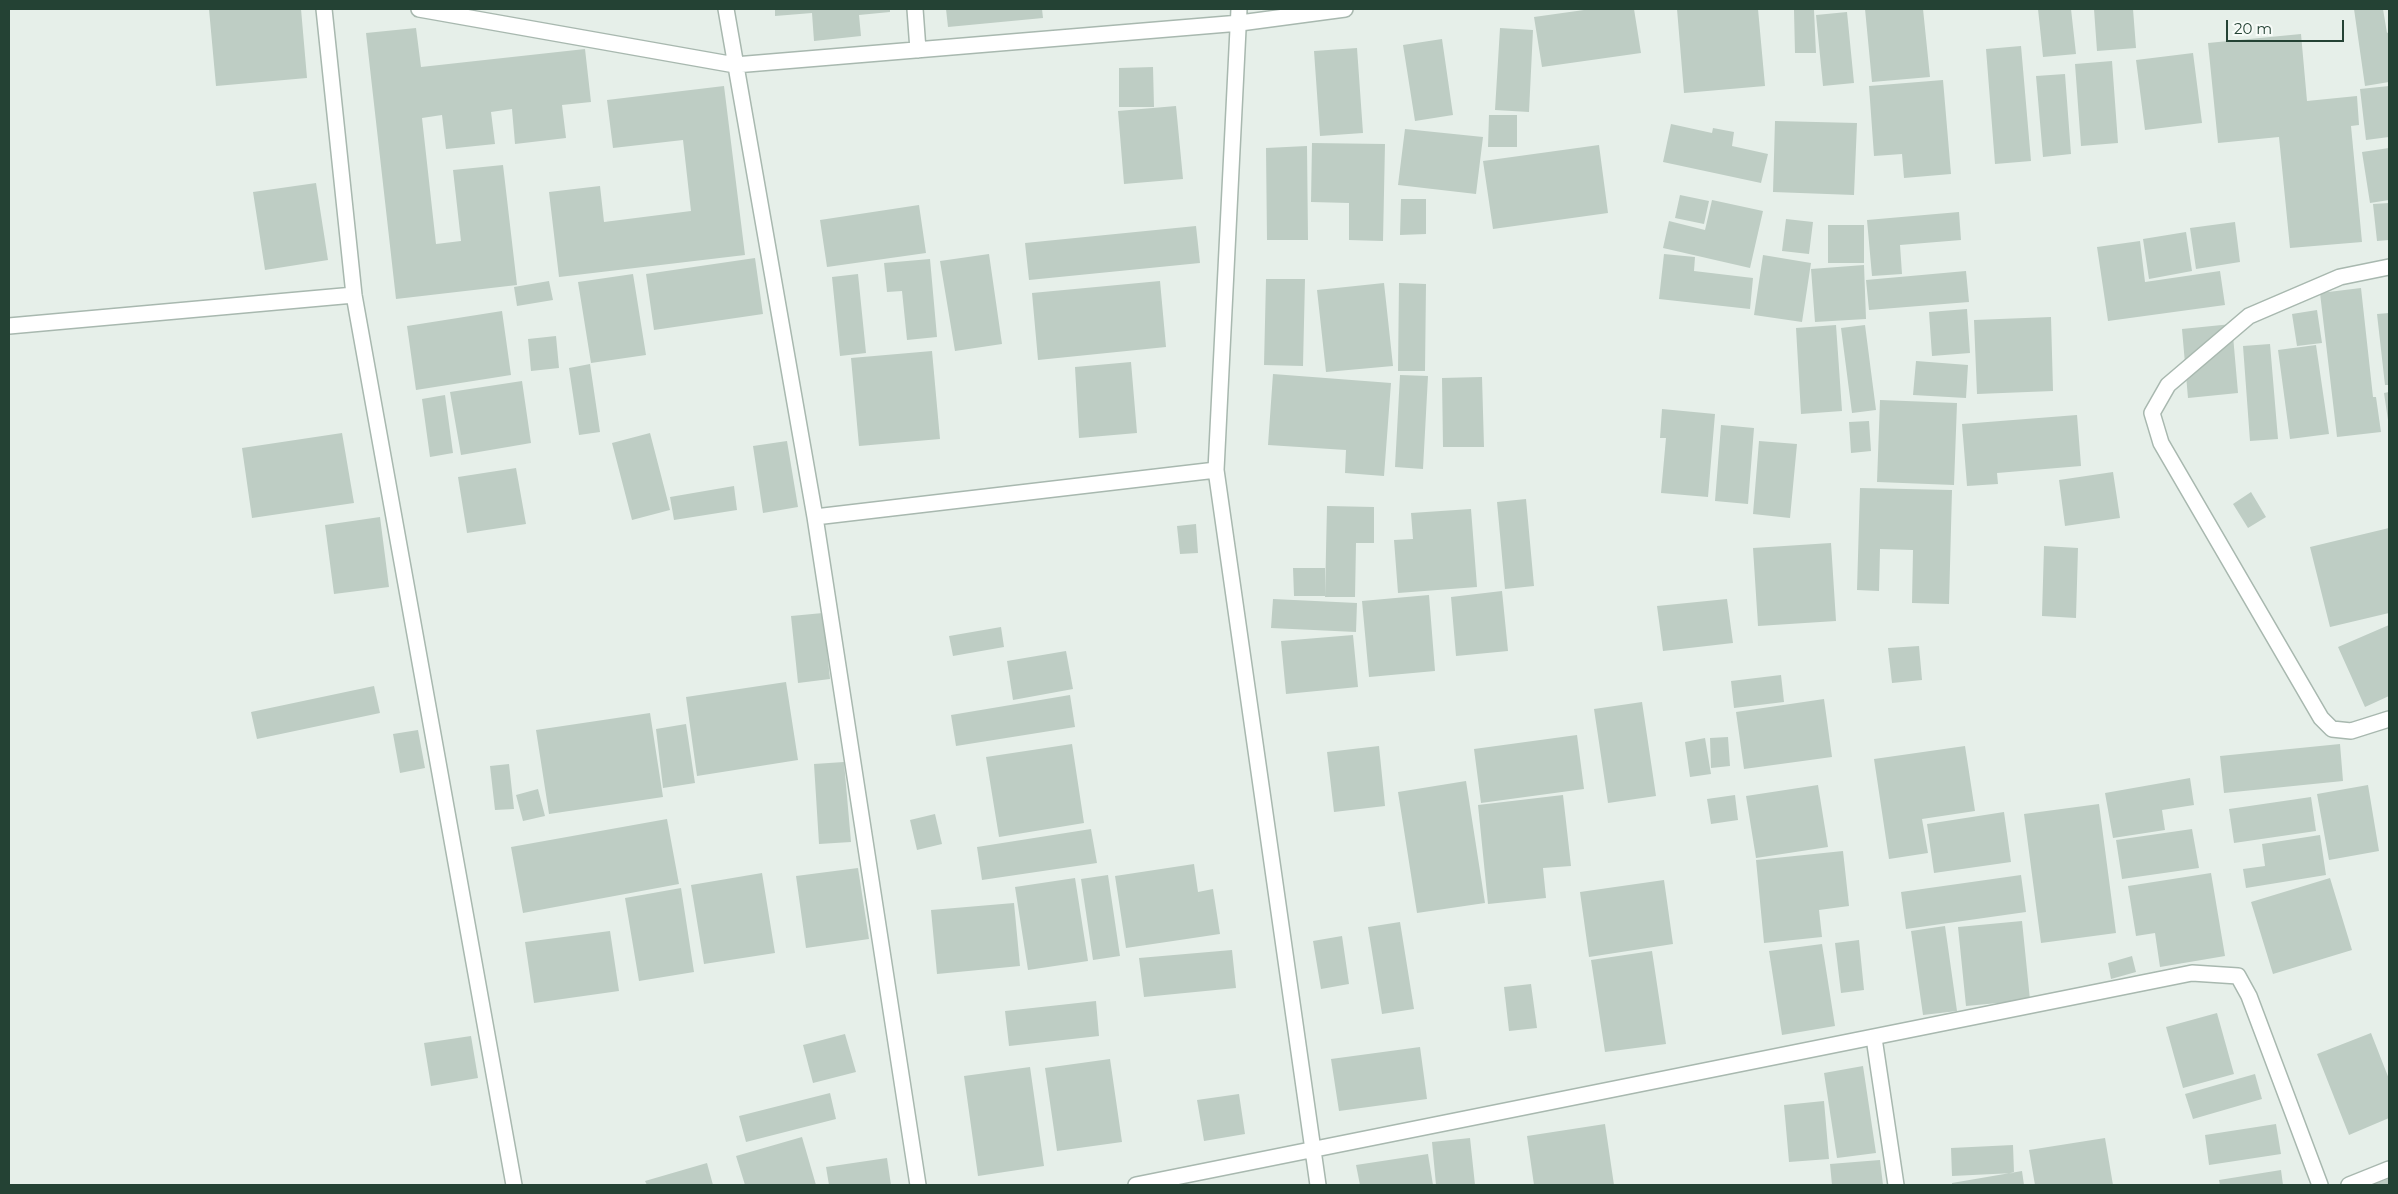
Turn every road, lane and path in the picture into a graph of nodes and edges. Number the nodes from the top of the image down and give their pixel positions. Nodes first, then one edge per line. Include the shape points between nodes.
1 (324, 9) edge
2 (419, 9) edge
3 (726, 9) edge
4 (915, 9) edge
5 (1345, 9) edge
6 (1240, 16) edge
7 (918, 50) junction
8 (735, 65) junction
9 (2389, 267) edge
10 (354, 296) junction
11 (9, 326) edge
12 (1216, 470) junction
13 (815, 517) junction
14 (2389, 719) edge
15 (1874, 1038) junction
16 (1314, 1151) junction
17 (2389, 1169) edge
18 (514, 1185) edge
19 (918, 1185) edge
20 (1136, 1185) edge
21 (1318, 1185) edge
22 (1896, 1185) edge
23 (2320, 1185) edge
24 (2349, 1185) edge

1 - 10 street
2 - 8 street
3 - 8 street
4 - 7 street
5 - 6 street
6 - 7 street
6 - 12 street
7 - 8 street
8 - 13 street
9 - 14 street via 2340,277 2250,316 2168,385 2152,413 2160,443 2321,718 2332,729 2351,731
10 - 11 street
10 - 18 street
12 - 13 street
12 - 16 street
13 - 19 street
15 - 16 street
15 - 22 street
15 - 23 street via 2192,973 2238,976 2249,996
16 - 20 street
16 - 21 street
17 - 24 street

